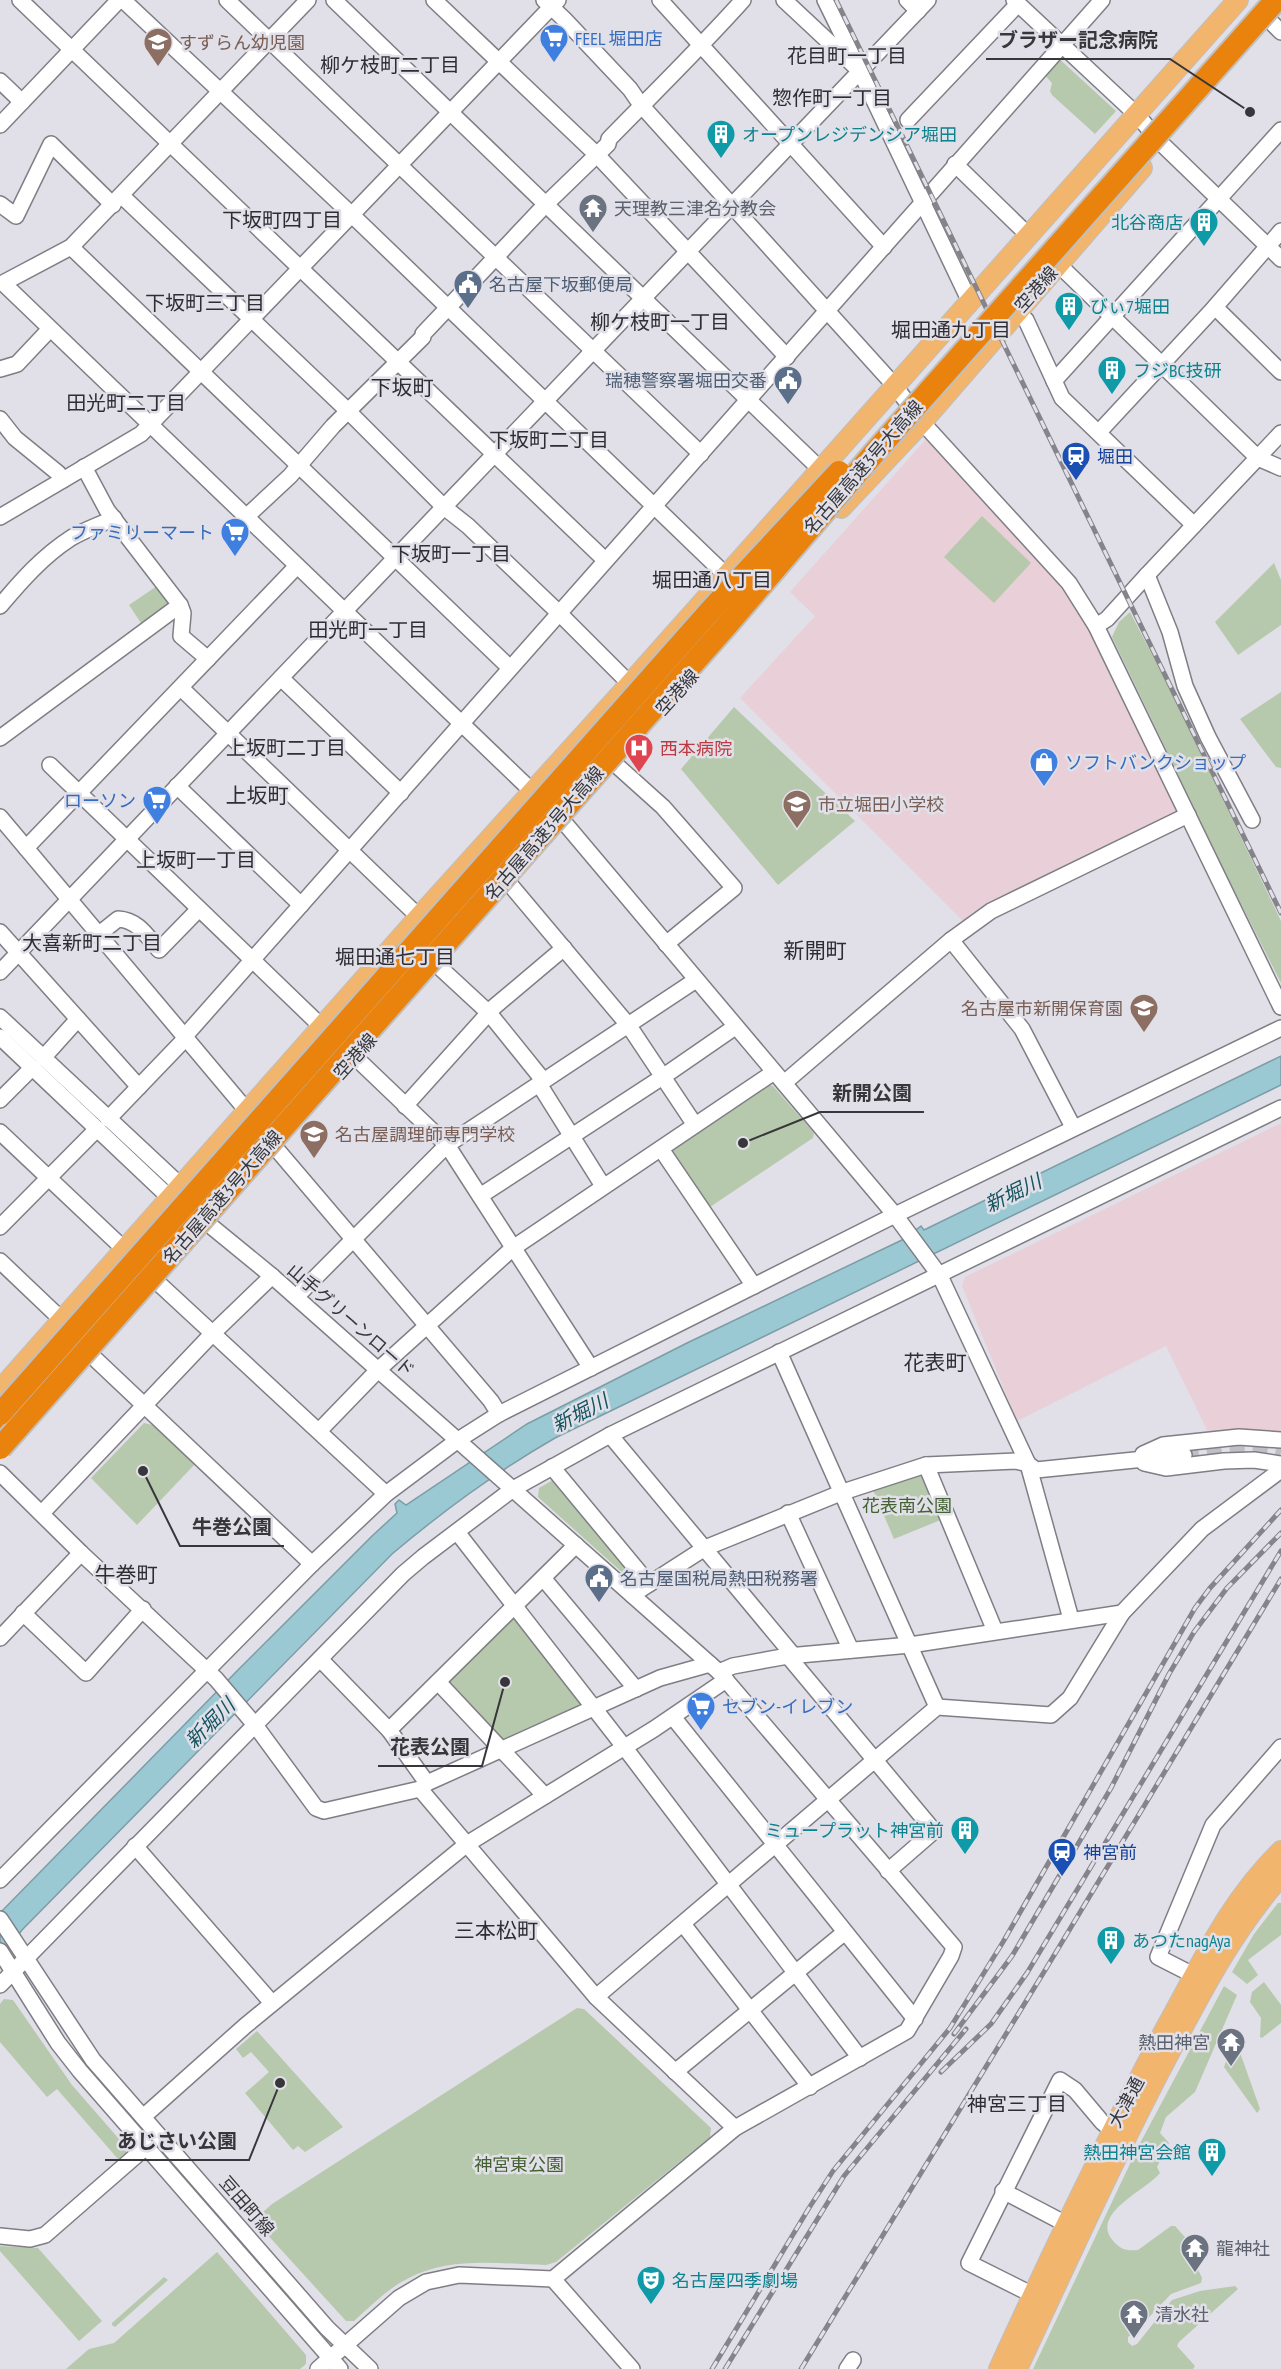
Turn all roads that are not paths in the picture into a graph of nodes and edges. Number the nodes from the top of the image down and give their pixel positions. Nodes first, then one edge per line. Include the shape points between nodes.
1 (20, 0) edge
2 (121, 0) edge
3 (227, 0) edge
4 (308, 0) edge
5 (334, 0) edge
6 (434, 0) edge
7 (660, 0) edge
8 (743, 0) edge
9 (784, 0) edge
10 (825, 0) edge
11 (1102, 0) edge
12 (1238, 0) edge
13 (551, 2) edge
14 (1016, 2) edge
15 (918, 4) edge
16 (1273, 11) edge
17 (270, 41) junction
18 (1062, 45) junction
19 (701, 46) junction
20 (72, 50) junction
21 (498, 61) junction
22 (860, 71) junction
23 (0, 81) edge
24 (220, 91) junction
25 (22, 102) junction
26 (642, 105) junction
27 (450, 112) junction
28 (1137, 115) junction
29 (908, 120) dead end
30 (0, 125) edge
31 (1281, 130) edge
32 (171, 144) junction
33 (1162, 144) junction
34 (790, 145) junction
35 (597, 155) junction
36 (955, 164) junction
37 (400, 165) junction
38 (1219, 199) junction
39 (117, 201) junction
40 (923, 201) junction
41 (0, 204) edge
42 (546, 204) junction
43 (733, 205) junction
44 (352, 215) junction
45 (1281, 231) edge
46 (1029, 236) junction
47 (1268, 246) junction
48 (71, 247) junction
49 (884, 247) junction
50 (688, 252) junction
51 (496, 257) junction
52 (1281, 259) edge
53 (1058, 264) junction
54 (301, 268) junction
55 (1, 282) edge
56 (643, 297) junction
57 (969, 302) junction
58 (448, 307) junction
59 (1215, 307) junction
60 (827, 310) junction
61 (1016, 311) junction
62 (1113, 317) junction
63 (251, 319) junction
64 (50, 329) junction
65 (592, 350) junction
66 (787, 357) junction
67 (399, 362) junction
68 (1162, 366) junction
69 (0, 369) edge
70 (201, 372) junction
71 (1281, 372) edge
72 (1054, 381) junction
73 (894, 385) junction
74 (545, 400) junction
75 (749, 400) junction
76 (348, 411) junction
77 (0, 419) edge
78 (922, 422) junction
79 (150, 424) junction
80 (1099, 432) junction
81 (1281, 433) edge
82 (494, 453) junction
83 (701, 454) junction
84 (1258, 458) junction
85 (300, 466) junction
86 (84, 467) junction
87 (1281, 468) edge
88 (820, 469) junction
89 (63, 480) junction
90 (654, 506) junction
91 (444, 507) junction
92 (0, 517) edge
93 (246, 517) junction
94 (114, 518) junction
95 (1194, 525) junction
96 (742, 556) joint
97 (395, 558) junction
98 (605, 560) junction
99 (297, 566) junction
100 (1147, 574) junction
101 (741, 590) junction
102 (180, 605) junction
103 (0, 606) edge
104 (344, 612) junction
105 (559, 613) junction
106 (1096, 626) junction
107 (208, 659) junction
108 (510, 668) junction
109 (281, 678) junction
110 (630, 684) junction
111 (181, 688) junction
112 (462, 723) junction
113 (229, 733) junction
114 (0, 738) edge
115 (614, 763) junction
116 (50, 765) dead end
117 (177, 786) junction
118 (532, 792) junction
119 (401, 793) junction
120 (79, 794) junction
121 (1188, 815) junction
122 (0, 817) edge
123 (1252, 820) dead end
124 (562, 821) junction
125 (127, 839) junction
126 (26, 848) junction
127 (350, 851) junction
128 (508, 882) junction
129 (68, 899) junction
130 (301, 905) junction
131 (199, 909) junction
132 (419, 917) junction
133 (0, 932) edge
134 (98, 935) junction
135 (951, 940) junction
136 (666, 944) junction
137 (564, 948) junction
138 (19, 953) junction
139 (253, 960) junction
140 (436, 964) junction
141 (0, 972) edge
142 (696, 980) junction
143 (1281, 1007) edge
144 (489, 1013) junction
145 (0, 1017) edge
146 (78, 1019) junction
147 (629, 1026) junction
148 (735, 1027) junction
149 (322, 1028) junction
150 (1281, 1028) edge
151 (184, 1036) junction
152 (0, 1037) edge
153 (355, 1057) junction
154 (314, 1058) junction
155 (38, 1063) junction
156 (664, 1076) junction
157 (779, 1078) junction
158 (541, 1082) junction
159 (139, 1087) junction
160 (0, 1100) edge
161 (405, 1106) junction
162 (1281, 1108) edge
163 (248, 1112) junction
164 (102, 1124) junction
165 (695, 1125) junction
166 (1073, 1127) junction
167 (0, 1132) edge
168 (571, 1136) junction
169 (447, 1145) junction
170 (274, 1146) junction
171 (661, 1149) junction
172 (49, 1177) junction
173 (603, 1186) junction
174 (176, 1192) junction
175 (480, 1196) junction
176 (895, 1215) junction
177 (206, 1222) junction
178 (0, 1227) edge
179 (353, 1239) junction
180 (513, 1248) junction
181 (125, 1250) junction
182 (0, 1261) edge
183 (170, 1263) junction
184 (936, 1271) junction
185 (272, 1276) junction
186 (155, 1280) junction
187 (754, 1286) junction
188 (296, 1297) junction
189 (62, 1320) junction
190 (428, 1325) junction
191 (213, 1333) junction
192 (779, 1352) junction
193 (90, 1354) junction
194 (591, 1368) junction
195 (379, 1369) junction
196 (0, 1390) edge
197 (145, 1404) junction
198 (0, 1414) edge
199 (499, 1414) junction
200 (0, 1430) edge
201 (319, 1431) junction
202 (610, 1435) junction
203 (1281, 1440) edge
204 (463, 1444) junction
205 (0, 1448) edge
206 (1184, 1455) tunnel mouth
207 (0, 1458) edge
208 (1129, 1460) junction
209 (1028, 1464) junction
210 (1281, 1464) edge
211 (926, 1465) junction
212 (552, 1467) junction
213 (1281, 1470) edge
214 (0, 1473) edge
215 (509, 1486) junction
216 (843, 1492) junction
217 (386, 1494) junction
218 (42, 1513) junction
219 (788, 1513) junction
220 (457, 1532) junction
221 (576, 1545) junction
222 (705, 1548) junction
223 (81, 1553) junction
224 (312, 1564) junction
225 (543, 1578) junction
226 (649, 1584) junction
227 (632, 1595) junction
228 (515, 1606) junction
229 (143, 1609) junction
230 (23, 1613) junction
231 (1122, 1613) junction
232 (1071, 1619) junction
233 (995, 1631) junction
234 (0, 1638) edge
235 (910, 1645) junction
236 (851, 1650) junction
237 (791, 1656) junction
238 (320, 1659) junction
239 (718, 1672) junction
240 (211, 1674) junction
241 (438, 1682) junction
242 (636, 1689) junction
243 (937, 1707) junction
244 (594, 1708) junction
245 (673, 1717) junction
246 (250, 1719) junction
247 (389, 1730) junction
248 (1281, 1747) edge
249 (625, 1748) junction
250 (501, 1749) junction
251 (875, 1760) junction
252 (423, 1786) junction
253 (545, 1796) junction
254 (829, 1801) junction
255 (467, 1844) junction
256 (776, 1845) junction
257 (135, 1846) junction
258 (1281, 1851) edge
259 (888, 1871) junction
260 (1281, 1876) edge
261 (0, 1880) edge
262 (728, 1885) junction
263 (0, 1919) edge
264 (683, 1924) junction
265 (845, 1932) junction
266 (20, 1952) junction
267 (6, 1960) edge
268 (795, 1973) junction
269 (1201, 1978) junction
270 (0, 1984) edge
271 (596, 1997) junction
272 (272, 2003) junction
273 (751, 2010) junction
274 (915, 2019) junction
275 (860, 2058) junction
276 (675, 2072) junction
277 (810, 2087) junction
278 (143, 2116) junction
279 (735, 2128) junction
280 (1117, 2135) junction
281 (146, 2147) junction
282 (1003, 2191) junction
283 (1066, 2224) junction
284 (0, 2236) edge
285 (553, 2278) junction
286 (1033, 2295) junction
287 (345, 2345) junction
288 (335, 2364) edge
289 (318, 2369) edge
290 (370, 2369) edge
291 (632, 2369) edge
292 (999, 2369) edge
293 (1017, 2369) edge

1 - 20 street
2 - 20 street
2 - 24 street
3 - 17 street
4 - 17 street
5 - 27 street
6 - 21 street
7 - 19 street
8 - 19 street
9 - 22 street
10 - 22 street
11 - 18 street
12 - 28 main road
13 - 21 street
13 - 26 street
14 - 18 street
14 - 29 street
15 - 22 street
16 - 33 main road, 空港線
16 - 154 highway, 名古屋高速3号大高線, bridge via 710,610
16 - 205 highway, 名古屋高速3号大高線, bridge via 876,451
17 - 24 street
17 - 37 street
18 - 28 street
18 - 36 street
19 - 26 street
19 - 34 street
20 - 25 street
20 - 32 street
21 - 27 street
21 - 35 street
22 - 34 street
22 - 40 street
23 - 25 street
24 - 32 street
24 - 44 street
25 - 30 street
26 - 35 street
26 - 43 street
27 - 37 street
27 - 42 street
28 - 33 street
28 - 46 main road
31 - 38 street
32 - 39 street
32 - 54 street
33 - 38 street
33 - 53 main road, 空港線
34 - 43 street
34 - 49 street
35 - 42 street
35 - 50 street
36 - 40 street
36 - 46 street
37 - 44 street
37 - 51 street
38 - 47 street
38 - 62 street
39 - 41 street via 51,144 16,216
39 - 48 street
39 - 63 street
40 - 49 street
40 - 57 street
42 - 51 street
42 - 56 street
43 - 50 street
43 - 60 street
44 - 54 street
44 - 58 street
45 - 47 street
46 - 57 main road
47 - 52 street
47 - 59 street
48 - 55 street
48 - 70 street
49 - 60 street
50 - 56 street
50 - 66 street
51 - 58 street
51 - 65 street
53 - 61 main road, 空港線
53 - 62 street
54 - 63 street
54 - 67 street
55 - 64 street
56 - 65 street
56 - 75 street
57 - 73 main road
58 - 67 street
58 - 74 street
59 - 68 street
59 - 71 street
60 - 66 street
60 - 73 street
61 - 72 street via 1026,320
61 - 78 main road, 空港線
62 - 68 street
62 - 72 street
63 - 70 street
63 - 76 street
64 - 69 street via 17,364
64 - 79 street
65 - 74 street
65 - 83 street
66 - 75 street
67 - 76 street
67 - 82 street
68 - 80 street
68 - 84 street
70 - 79 street
70 - 85 street
72 - 80 street via 1062,398
73 - 78 street
73 - 88 main road
74 - 82 street
74 - 90 street
75 - 83 street
75 - 88 street
76 - 85 street
76 - 91 street
77 - 89 street via 15,438
78 - 101 main road, 空港線 via 838,510
78 - 106 street via 1069,583
79 - 86 street via 141,434
79 - 93 street
80 - 95 street
81 - 84 street
82 - 91 street
82 - 98 street
83 - 90 street
84 - 87 street
84 - 95 street
85 - 93 street
85 - 97 street
86 - 89 street
86 - 94 street
88 - 96 main road
89 - 92 street
90 - 98 street
90 - 101 street
91 - 97 street
91 - 105 street
93 - 99 street
94 - 102 street
94 - 103 street via 72,538 47,557
95 - 100 street
96 - 101 highway
97 - 104 street
97 - 108 street
98 - 105 street
99 - 104 street
99 - 107 street
100 - 106 street
100 - 123 street via 1170,632 1185,686
101 - 110 main road, 空港線
101 - 115 main road, 空港線
101 - 154 highway, bridge via 373,1006 339,1043
102 - 107 street via 181,636
102 - 114 street
104 - 109 street
104 - 112 street
105 - 108 street
105 - 110 street
106 - 121 street
107 - 111 street
108 - 112 street
109 - 113 street
109 - 119 street
110 - 118 main road, 空港線
111 - 113 street
111 - 120 street
112 - 118 street
112 - 119 street
113 - 117 street
113 - 127 street
115 - 124 main road, 空港線
115 - 136 street via 663,807 734,888
116 - 120 street
117 - 125 street
117 - 130 street
118 - 124 street
118 - 132 main road, 空港線
119 - 127 street
120 - 125 street
120 - 126 street
121 - 135 street via 991,911
121 - 143 street
122 - 126 street
124 - 128 main road, 空港線
124 - 136 street
125 - 129 street
125 - 131 street
126 - 129 street
127 - 130 street
127 - 132 street
128 - 137 street
128 - 140 main road, 空港線
129 - 134 street
129 - 138 street
130 - 139 street
131 - 134 street via 159,950 137,924 126,919 118,919
131 - 139 street
132 - 149 main road, 空港線
133 - 138 street
134 - 151 street
135 - 157 street
135 - 166 street via 1022,1029
136 - 142 street
137 - 144 street
137 - 147 street
138 - 141 street
138 - 146 street
139 - 149 street
139 - 151 street
140 - 144 street
140 - 153 main road, 空港線
142 - 147 street
142 - 148 street
144 - 158 street
144 - 161 street
145 - 155 street, 山手グリーンロード
146 - 155 street
146 - 159 street
147 - 156 street
147 - 158 street
148 - 156 street
148 - 157 street
149 - 163 main road, 空港線
150 - 166 street
151 - 159 street
151 - 163 street
152 - 155 street, 山手グリーンロード
153 - 161 street
153 - 170 main road, 空港線
154 - 198 highway, 名古屋高速3号大高線, bridge
155 - 160 street
155 - 164 street, 山手グリーンロード
156 - 165 street
156 - 168 street
157 - 165 street
157 - 176 street
158 - 168 street
158 - 169 street
159 - 164 street
161 - 169 street
162 - 184 street
163 - 174 main road, 空港線
164 - 172 street
164 - 174 street, 山手グリーンロード
165 - 171 street
166 - 176 street
167 - 172 street
168 - 173 street
168 - 175 street
169 - 175 street
169 - 179 street
170 - 177 main road, 空港線
170 - 179 street
171 - 173 street
171 - 187 street
172 - 178 street
172 - 181 street
173 - 180 street
174 - 177 street, 山手グリーンロード
174 - 181 main road, 空港線
175 - 180 street
176 - 184 street
176 - 187 street
177 - 183 main road, 空港線
177 - 185 street, 山手グリーンロード
179 - 188 street
179 - 190 street
180 - 190 street
180 - 194 street
181 - 189 main road, 空港線
182 - 189 street
183 - 186 main road, 空港線
183 - 200 highway, bridge
184 - 192 street
184 - 209 street
185 - 188 street, 山手グリーンロード
185 - 191 street
186 - 191 street
186 - 193 main road, 空港線
187 - 194 street
188 - 195 street, 山手グリーンロード
189 - 196 main road, 空港線
190 - 195 street
190 - 199 street
191 - 197 street
191 - 201 street
192 - 202 street
192 - 216 street
193 - 197 street
193 - 207 main road, 空港線
194 - 199 street
195 - 201 street
195 - 204 street, 山手グリーンロード
197 - 218 street
197 - 224 street
199 - 204 street
201 - 217 street
202 - 212 street
202 - 222 street
203 - 208 street via 1239,1437 1163,1445
204 - 215 street, 山手グリーンロード
204 - 217 street
206 - 208 street
208 - 209 street via 1036,1470
208 - 210 street via 1166,1468 1254,1460
209 - 211 street via 1016,1461
209 - 232 street
211 - 216 street
211 - 233 street
212 - 215 street
212 - 226 street
213 - 231 street via 1202,1529
214 - 218 street
215 - 220 street
215 - 221 street, 山手グリーンロード
216 - 219 street
216 - 235 street
217 - 224 street
218 - 223 street
219 - 222 street
219 - 236 street
220 - 228 street
220 - 238 street via 404,1574
221 - 225 street
221 - 227 street, 山手グリーンロード
222 - 226 street
222 - 237 street
223 - 229 street
223 - 230 street
224 - 240 street
225 - 228 street
225 - 242 street
226 - 227 street
227 - 239 street, 山手グリーンロード
228 - 241 street
228 - 244 street
229 - 230 street via 86,1673
229 - 240 street
230 - 234 street
231 - 232 street
231 - 243 street via 1070,1698 1051,1715
232 - 233 street
233 - 235 street
235 - 236 street
235 - 243 street
236 - 237 street
237 - 239 street
237 - 251 street
238 - 246 street
238 - 247 street
239 - 242 street via 660,1678
239 - 245 street
239 - 254 street, 山手グリーンロード
240 - 246 street
240 - 261 street
241 - 247 street
241 - 250 street
242 - 244 street
243 - 251 street
244 - 249 street
244 - 250 street
245 - 249 street
245 - 256 street
246 - 252 street via 316,1808 324,1811
246 - 257 street
247 - 252 street
248 - 269 street via 1213,1825 1158,1957
249 - 253 street
249 - 262 street
250 - 252 street
250 - 253 street
251 - 254 street
251 - 259 street via 934,1831
252 - 255 street
253 - 255 street
254 - 256 street
254 - 259 street, 山手グリーンロード
255 - 271 street
255 - 272 street
256 - 262 street
256 - 265 street
257 - 266 street
257 - 272 street
258 - 269 main road, 大津通 via 1224,1921
259 - 274 street, 山手グリーンロード via 954,1947
260 - 269 main road, 大津通
262 - 264 street
262 - 268 street
263 - 266 street, 豆田町線
264 - 271 street
264 - 273 street
265 - 268 street
265 - 274 street
266 - 267 street
266 - 278 street, 豆田町線 via 93,2060
267 - 270 street
267 - 281 street, 豆田町線 via 58,2043
268 - 273 street
268 - 275 street
269 - 280 main road, 大津通
271 - 276 street
272 - 278 street
273 - 276 street
273 - 277 street
274 - 275 street via 908,2031
275 - 277 street
276 - 279 street
277 - 279 street
278 - 287 street, 豆田町線
279 - 285 street
280 - 282 street via 1075,2090 1060,2080
280 - 283 main road, 大津通
280 - 293 main road, 大津通
281 - 284 street via 45,2235 30,2239
281 - 288 street, 豆田町線
282 - 283 street
282 - 286 street via 969,2263
283 - 286 main road, 大津通
285 - 287 street via 459,2275 426,2282 399,2298
285 - 291 street
286 - 292 main road, 大津通
287 - 288 street
287 - 290 street, 豆田町線
288 - 289 street

